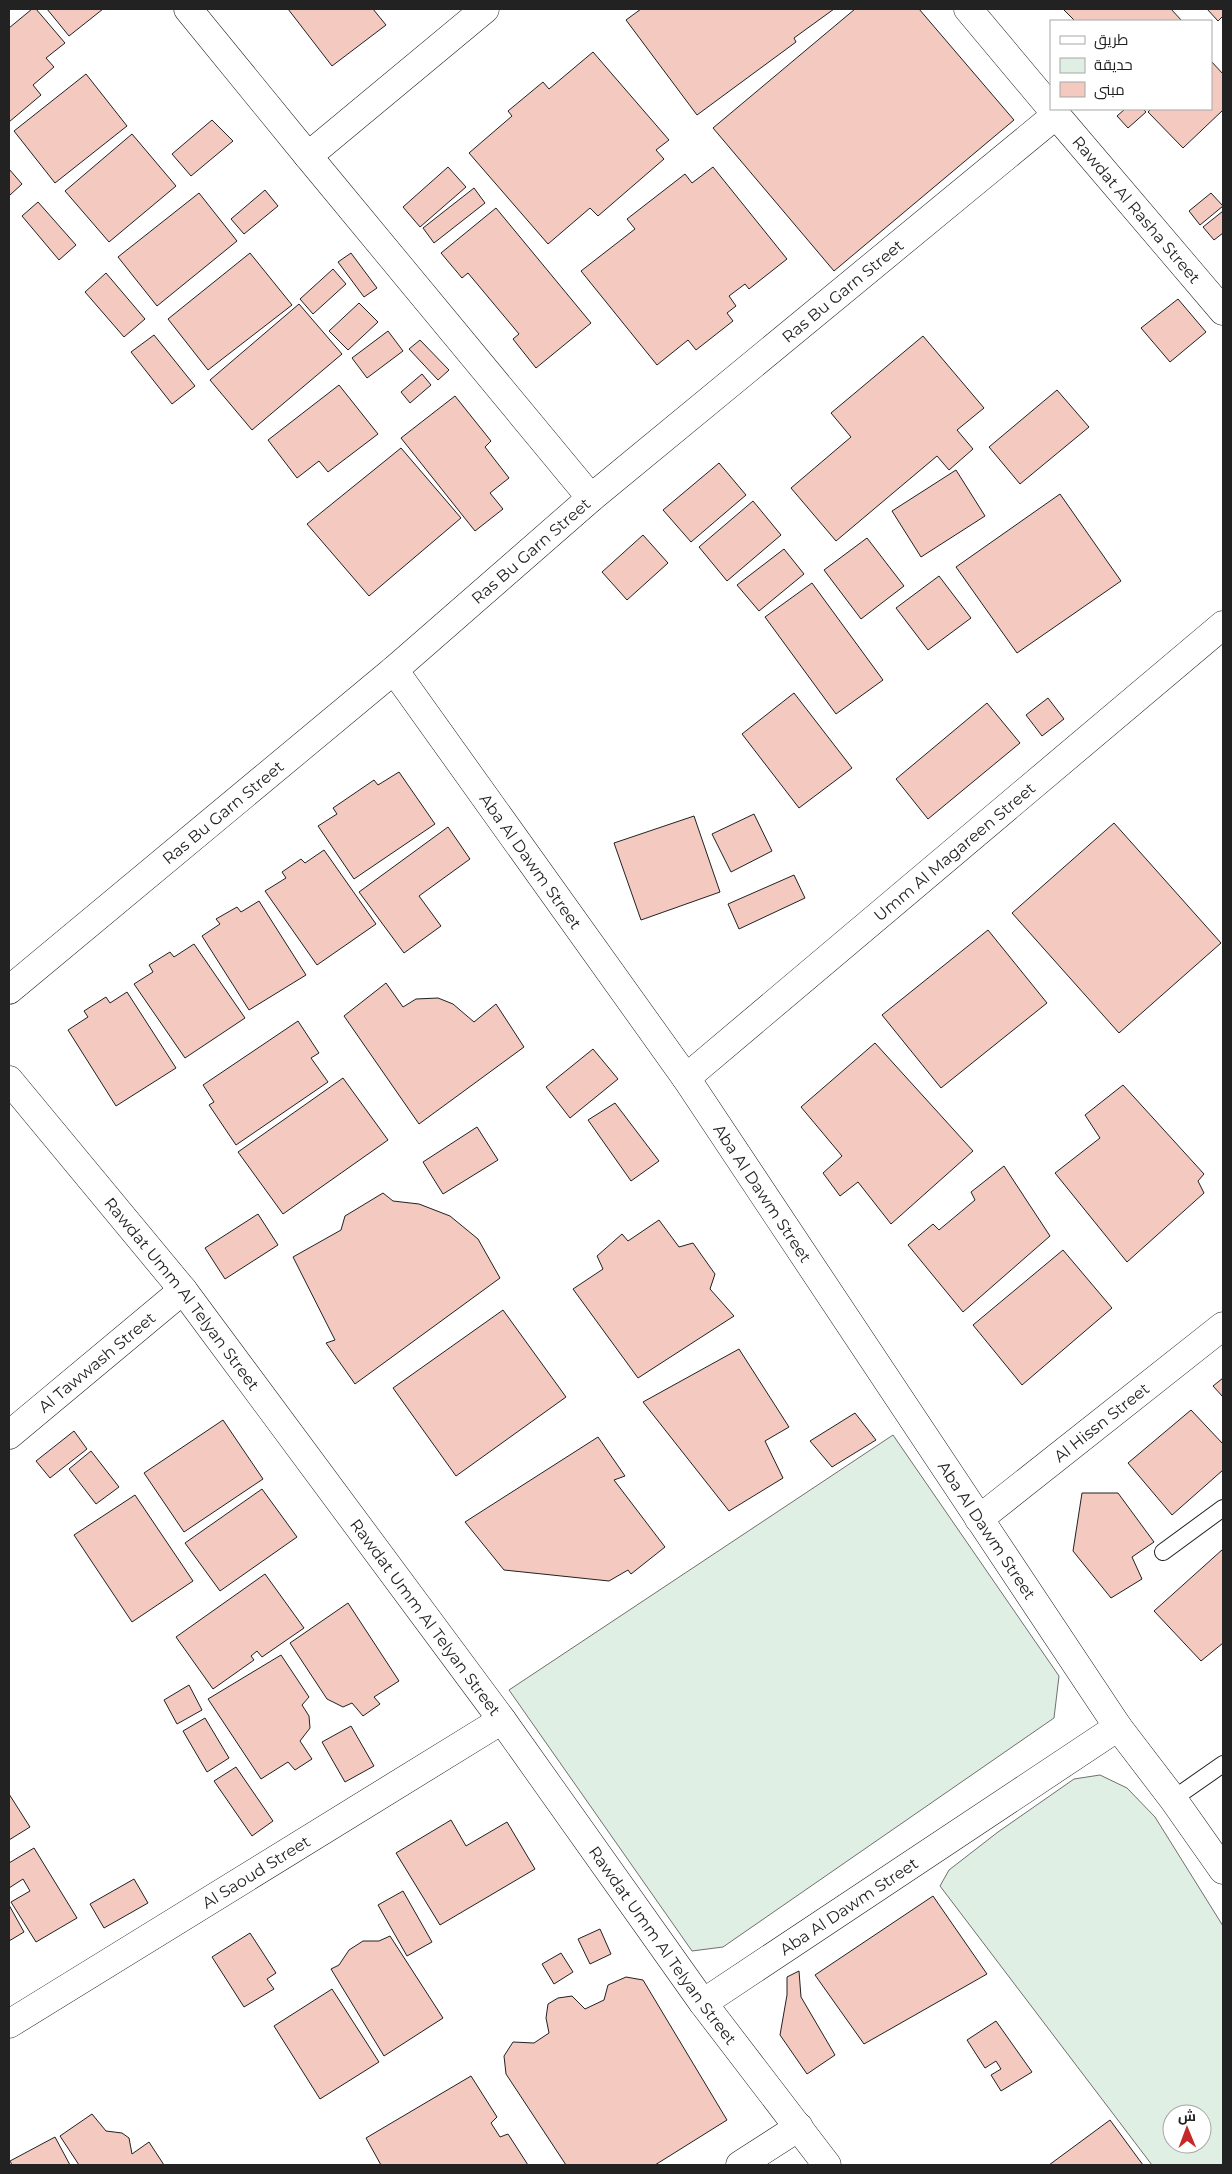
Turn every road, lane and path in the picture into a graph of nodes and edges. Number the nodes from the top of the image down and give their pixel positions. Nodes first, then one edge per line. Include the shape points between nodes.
1 (188, 9) edge
2 (485, 9) edge
3 (968, 9) edge
4 (1050, 107) edge
5 (1053, 111) edge
6 (308, 156) junction
7 (1223, 311) edge
8 (591, 498) junction
9 (1223, 625) edge
10 (394, 670) junction
11 (9, 990) edge
12 (686, 1078) junction
13 (9, 1080) edge
14 (184, 1290) junction
15 (1223, 1326) edge
16 (9, 1435) edge
17 (1223, 1508) edge
18 (979, 1518) junction
19 (1163, 1552) dead end
20 (502, 1720) junction
21 (1118, 1726) junction
22 (1223, 1764) edge
23 (1173, 1799) junction
24 (1223, 1870) edge
25 (703, 2003) junction
26 (9, 2024) edge
27 (799, 2127) junction
28 (740, 2165) edge
29 (827, 2165) edge

1 - 6 street
2 - 6 street
3 - 4 street, Rawdat Al Rasha Street
5 - 7 street, Rawdat Al Rasha Street
5 - 8 street, Ras Bu Garn Street
6 - 8 street
8 - 10 street, Ras Bu Garn Street
9 - 12 street, Umm Al Magareen Street
10 - 11 street, Ras Bu Garn Street
10 - 12 street, Aba Al Dawm Street
12 - 18 street, Aba Al Dawm Street
13 - 14 street, Rawdat Umm Al Telyan Street
14 - 16 street, Al Tawwash Street
14 - 20 street, Rawdat Umm Al Telyan Street
15 - 18 street, Al Hissn Street
17 - 19 lane
18 - 21 street, Aba Al Dawm Street
20 - 25 street, Rawdat Umm Al Telyan Street
20 - 26 street, Al Saoud Street
21 - 23 street, Aba Al Dawm Street
21 - 25 street, Aba Al Dawm Street
22 - 23 lane
23 - 24 street, Aba Al Dawm Street
25 - 27 street, Rawdat Umm Al Telyan Street
27 - 28 street
27 - 29 street, Rawdat Umm Al Telyan Street

